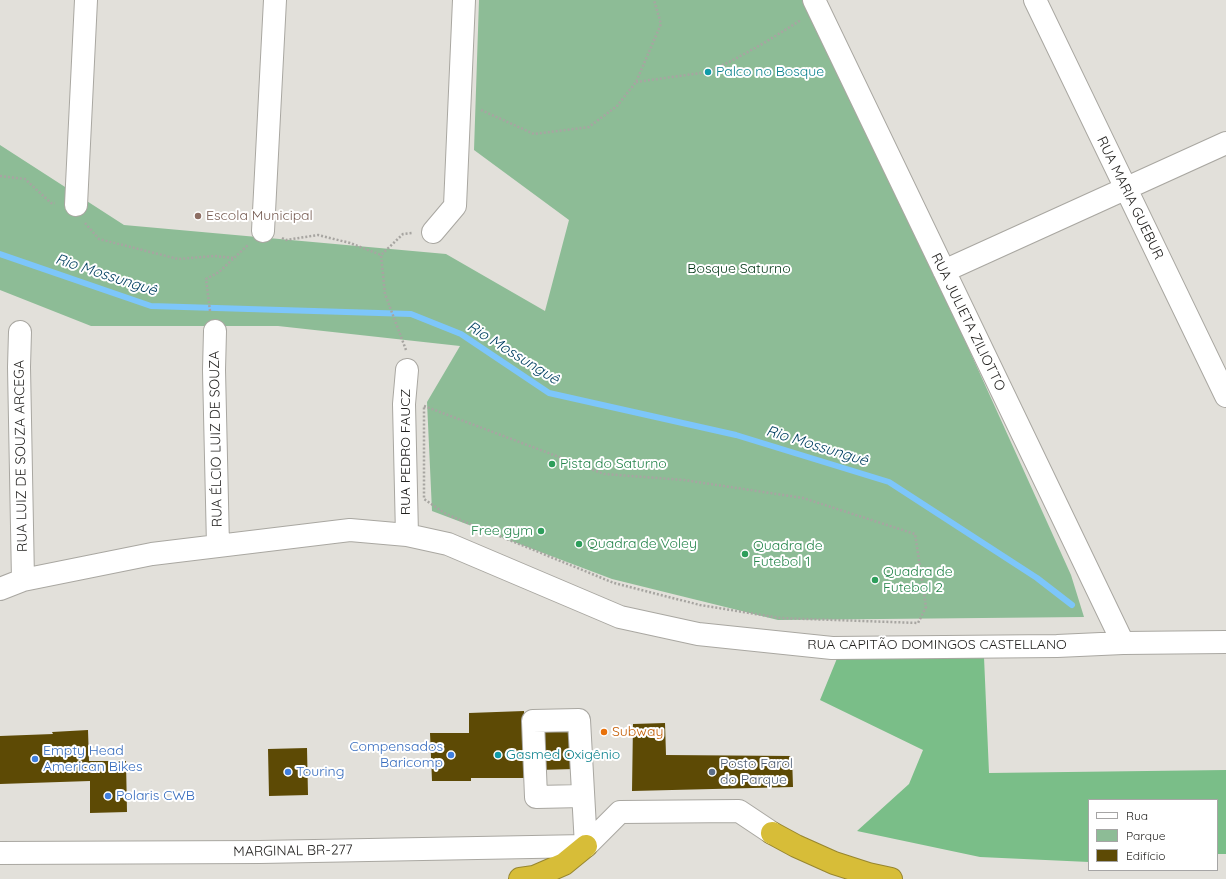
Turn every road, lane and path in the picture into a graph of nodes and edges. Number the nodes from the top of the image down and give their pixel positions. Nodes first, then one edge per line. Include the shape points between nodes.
1 (86, 0) edge
2 (275, 0) edge
3 (464, 0) edge
4 (654, 0) edge
5 (814, 0) edge
6 (1035, 0) edge
7 (803, 19) dead end
8 (636, 82) junction
9 (460, 101) junction
10 (1226, 142) edge
11 (0, 176) edge
12 (1125, 188) junction
13 (76, 205) junction
14 (263, 231) junction
15 (433, 232) joint
16 (381, 255) junction
17 (234, 258) junction
18 (944, 271) junction
19 (215, 331) joint
20 (20, 332) dead end
21 (407, 360) joint
22 (1226, 396) edge
23 (406, 535) junction
24 (218, 546) junction
25 (23, 580) junction
26 (0, 589) edge
27 (918, 623) joint
28 (1226, 642) edge
29 (1123, 643) junction
30 (583, 796) dead end
31 (772, 833) joint
32 (586, 846) junction
33 (0, 853) edge
34 (520, 879) edge
35 (891, 879) edge

1 - 13 street
2 - 14 street
3 - 9 street
4 - 8 path via 661,24
5 - 18 street, RUA JULIETA ZILIOTTO
6 - 12 street, RUA MARIA GUEBUR
7 - 8 path via 708,72
8 - 9 path via 617,106 589,127 534,134
9 - 15 street via 455,206
10 - 12 street
11 - 13 path via 26,179 51,203
12 - 18 street
12 - 22 street, RUA MARIA GUEBUR
13 - 17 path via 84,222 99,239 178,259 214,256
14 - 16 path via 286,240 318,234
14 - 17 path
15 - 16 path via 403,234
16 - 21 path via 385,294
17 - 19 path via 219,272 206,279
18 - 29 street, RUA JULIETA ZILIOTTO
19 - 24 street, RUA ÉLCIO LUIZ DE SOUZA
20 - 25 street, RUA LUIZ DE SOUZA ARCEGA
21 - 23 street, RUA PEDRO FAUCZ via 404,404
23 - 24 street, RUA CAPITÃO DOMINGOS CASTELLANO via 350,530
23 - 29 street, RUA CAPITÃO DOMINGOS CASTELLANO via 448,544 620,616 698,634 832,648
24 - 25 street, RUA CAPITÃO DOMINGOS CASTELLANO via 152,554
25 - 26 street, RUA CAPITÃO DOMINGOS CASTELLANO
27 - 27 path via 926,606 915,534 803,498 684,480 604,474 424,406 424,499 446,514 614,583 700,606 780,618
28 - 29 street, RUA CAPITÃO DOMINGOS CASTELLANO
30 - 32 street
31 - 32 street via 739,811 620,812
31 - 35 highway via 834,863
32 - 33 street, MARGINAL BR-277 via 260,852
32 - 34 highway via 564,864

